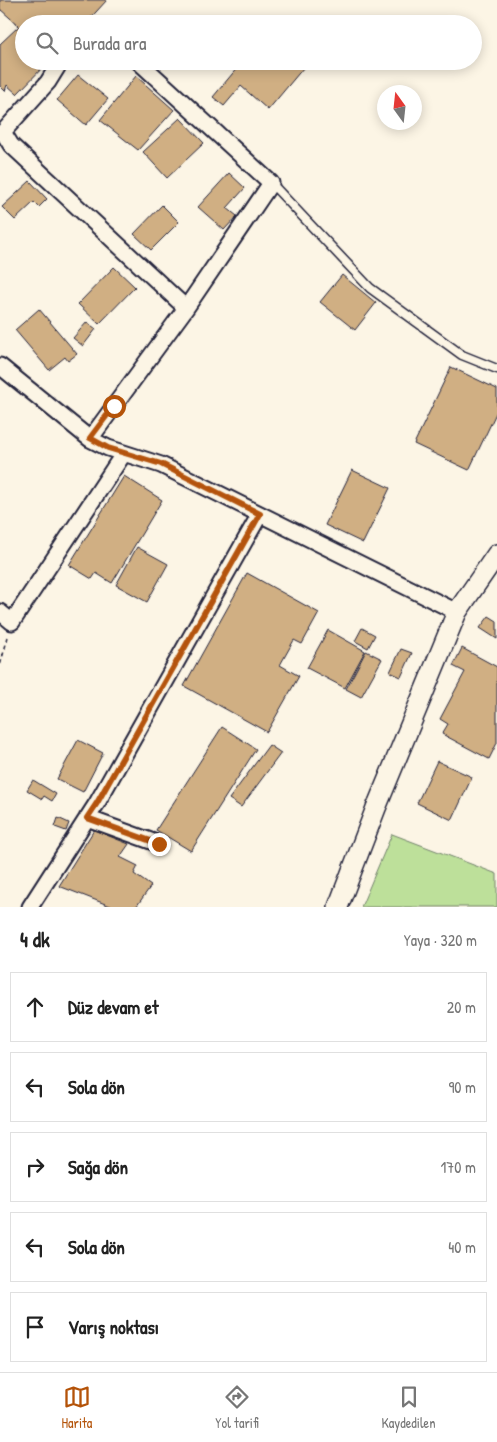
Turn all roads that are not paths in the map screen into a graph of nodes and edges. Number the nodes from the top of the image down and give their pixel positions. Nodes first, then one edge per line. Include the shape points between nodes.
1 (55, 70) edge
2 (148, 70) edge
3 (271, 183) junction
4 (186, 308) junction
5 (0, 366) edge
6 (497, 369) edge
7 (90, 438) junction
8 (124, 453) junction
9 (260, 514) junction
10 (497, 554) edge
11 (0, 612) edge
12 (457, 612) junction
13 (87, 818) junction
14 (159, 844) dead end
15 (30, 907) edge
16 (338, 907) edge

1 - 4 street via 4,132 11,145
2 - 3 street
3 - 4 street
3 - 6 lane via 370,288 462,355
4 - 7 street
5 - 7 street
7 - 8 street
8 - 9 street via 161,464
8 - 11 street via 12,622
9 - 12 street
9 - 13 street
10 - 12 street
12 - 16 street
13 - 14 street
13 - 15 street

